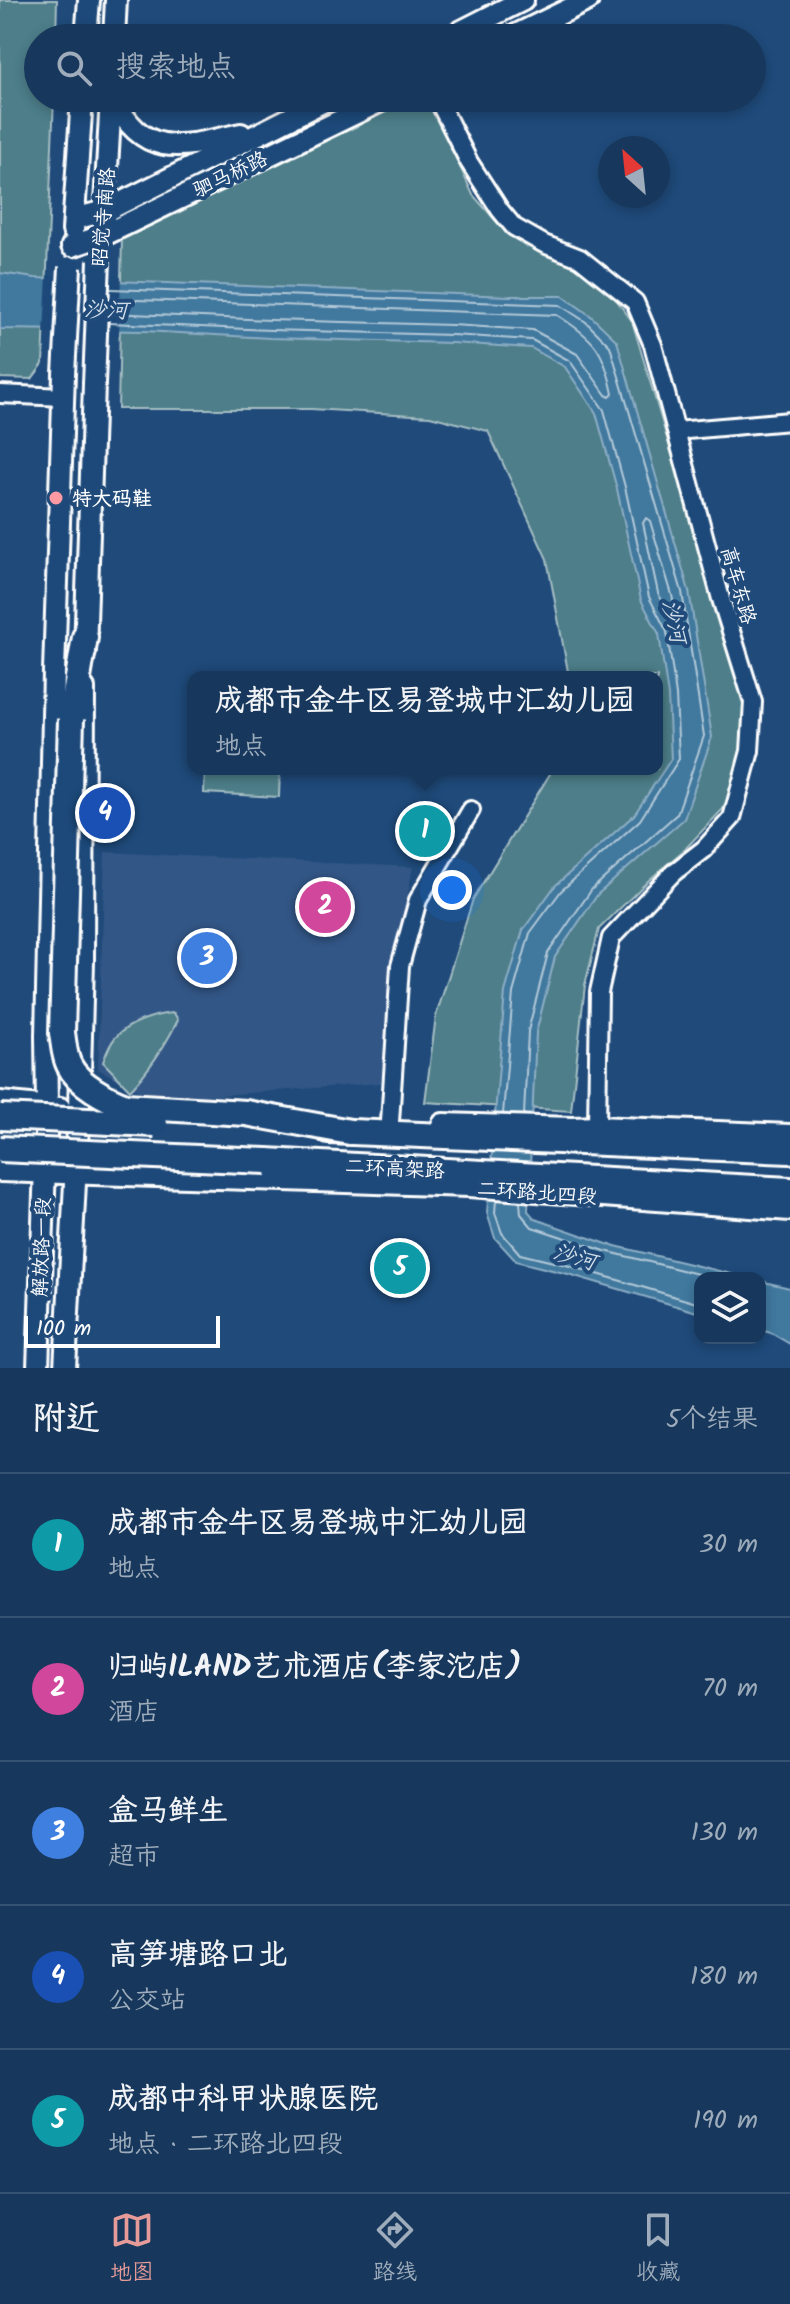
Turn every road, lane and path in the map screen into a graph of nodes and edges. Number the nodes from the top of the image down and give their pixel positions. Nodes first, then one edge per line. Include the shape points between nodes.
1 (89, 0) edge
2 (116, 0) edge
3 (523, 0) edge
4 (588, 0) edge
5 (87, 24) edge
6 (115, 24) edge
7 (476, 24) edge
8 (539, 24) edge
9 (81, 112) edge
10 (111, 112) edge
11 (120, 112) edge
12 (303, 112) edge
13 (358, 112) edge
14 (444, 112) edge
15 (272, 128) junction
16 (105, 211) junction
17 (74, 219) junction
18 (102, 236) junction
19 (71, 257) junction
20 (0, 394) edge
21 (63, 397) junction
22 (790, 421) edge
23 (676, 431) junction
24 (85, 637) junction
25 (471, 810) dead end
26 (0, 1102) edge
27 (47, 1107) junction
28 (79, 1109) junction
29 (0, 1117) edge
30 (390, 1122) junction
31 (597, 1127) junction
32 (350, 1132) junction
33 (790, 1135) edge
34 (0, 1149) edge
35 (790, 1151) edge
36 (0, 1171) edge
37 (44, 1173) junction
38 (75, 1175) junction
39 (790, 1190) edge
40 (790, 1210) edge
41 (38, 1368) edge
42 (65, 1368) edge

1 - 5 main road
2 - 6 main road
3 - 7 main road
4 - 8 main road
9 - 17 main road, 昭觉寺南路
10 - 16 main road, 昭觉寺南路
11 - 15 main road via 151,142 170,146
12 - 15 main road, 驷马桥路
13 - 18 main road, 驷马桥路
14 - 23 street, 高车东路 via 469,162 514,227 580,258 635,302 653,345
15 - 16 main road, 驷马桥路
16 - 17 main road, 驷马桥路
16 - 18 main road, 昭觉寺南路
17 - 19 main road, 昭觉寺南路
18 - 19 main road, 驷马桥路
18 - 24 main road, 昭觉寺南路, bridge
19 - 21 main road, 昭觉寺南路, bridge
20 - 21 street
21 - 27 main road, 解放路一段
22 - 23 street
23 - 31 street, 高车东路 via 753,702 750,751 732,818 611,938 599,992
24 - 28 main road, 解放路一段
24 - 32 highway, bridge via 71,719 62,1033 70,1068 91,1088 126,1106 246,1113
25 - 30 street via 418,900 400,966
26 - 27 main road
27 - 28 main road
27 - 37 main road, 解放路一段
28 - 30 main road
28 - 38 main road, 解放路一段
29 - 32 highway, 二环高架路, bridge
30 - 31 main road
31 - 33 main road
32 - 35 highway, 二环高架路
34 - 39 highway, 二环高架路, bridge
36 - 37 main road, 二环路北四段
37 - 38 main road, 二环路北四段
37 - 41 main road, 解放路一段
38 - 40 main road, 二环路北四段 via 469,1186
38 - 42 main road, 解放路一段

